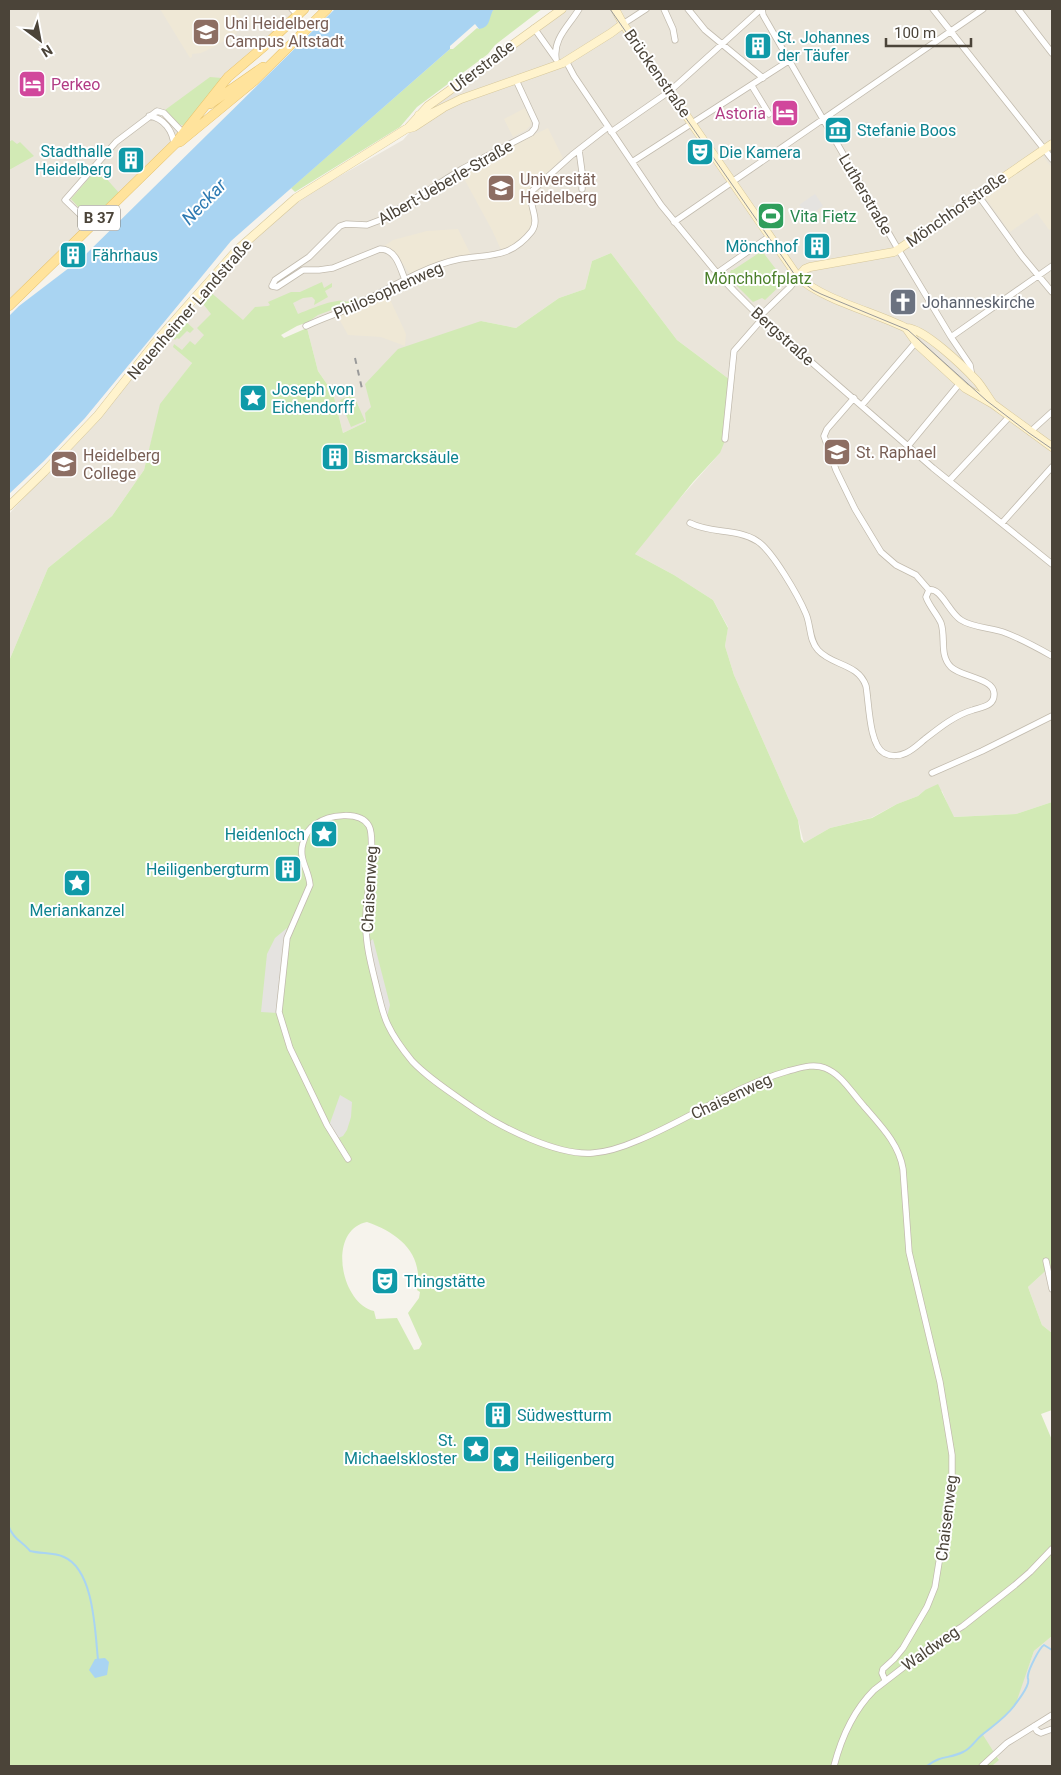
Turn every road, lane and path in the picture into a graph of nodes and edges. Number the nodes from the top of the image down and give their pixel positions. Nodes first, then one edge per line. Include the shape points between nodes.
1 (327, 9) edge
2 (562, 9) edge
3 (579, 9) edge
4 (609, 9) edge
5 (615, 9) edge
6 (646, 9) edge
7 (664, 9) edge
8 (688, 9) edge
9 (762, 9) edge
10 (933, 9) edge
11 (983, 9) edge
12 (1018, 9) edge
13 (298, 11) edge
14 (621, 21) junction
15 (534, 28) junction
16 (950, 31) junction
17 (675, 40) dead end
18 (722, 44) junction
19 (1052, 53) edge
20 (257, 54) junction
21 (274, 60) junction
22 (790, 60) junction
23 (566, 61) junction
24 (557, 62) junction
25 (764, 78) junction
26 (516, 80) junction
27 (752, 86) junction
28 (670, 91) junction
29 (226, 93) junction
30 (443, 108) junction
31 (202, 110) junction
32 (769, 114) dead end
33 (419, 115) junction
34 (149, 116) junction
35 (824, 119) junction
36 (205, 122) junction
37 (693, 124) junction
38 (406, 129) junction
39 (611, 132) junction
40 (185, 134) junction
41 (175, 144) junction
42 (1052, 144) edge
43 (1044, 148) junction
44 (579, 150) junction
45 (1052, 159) edge
46 (632, 162) junction
47 (733, 181) junction
48 (582, 189) dead end
49 (978, 195) junction
50 (674, 222) junction
51 (91, 226) junction
52 (770, 236) junction
53 (899, 249) junction
54 (1052, 266) edge
55 (717, 273) junction
56 (1038, 275) junction
57 (798, 277) junction
58 (405, 280) junction
59 (1052, 292) edge
60 (9, 306) edge
61 (761, 317) junction
62 (306, 326) dead end
63 (906, 328) junction
64 (951, 337) junction
65 (916, 342) junction
66 (972, 377) junction
67 (960, 383) junction
68 (854, 398) junction
69 (993, 404) junction
70 (862, 405) junction
71 (1052, 412) edge
72 (1009, 417) junction
73 (1030, 432) junction
74 (725, 440) dead end
75 (908, 446) junction
76 (1052, 447) edge
77 (1052, 467) edge
78 (949, 481) junction
79 (9, 506) edge
80 (690, 523) dead end
81 (1002, 523) junction
82 (1052, 564) edge
83 (929, 590) junction
84 (1052, 656) edge
85 (1052, 716) edge
86 (932, 773) dead end
87 (348, 1159) dead end
88 (1046, 1261) dead end
89 (1052, 1289) edge
90 (1052, 1549) edge
91 (885, 1680) junction
92 (1052, 1715) edge
93 (1034, 1726) junction
94 (1052, 1729) edge
95 (834, 1766) edge
96 (982, 1766) edge

1 - 21 main road, B 37
2 - 15 main road, Uferstraße
3 - 24 street via 560,37 556,49
4 - 14 main road, Brückenstraße
5 - 14 main road, Brückenstraße
6 - 14 street
7 - 17 street
8 - 18 street
9 - 18 street, Philosophenweg
9 - 22 street, Lutherstraße
10 - 16 street
11 - 16 street
12 - 19 street
13 - 20 main road
14 - 23 main road, Neuenheimer Landstraße
14 - 28 main road, Brückenstraße
15 - 24 street
15 - 33 main road, Uferstraße
16 - 35 street
16 - 43 street
18 - 25 street
18 - 28 street, Philosophenweg
20 - 29 main road
20 - 31 main road via 228,77
21 - 29 main road, B 37
21 - 36 main road, B 37
22 - 25 street
22 - 35 street, Lutherstraße
23 - 24 main road, Neuenheimer Landstraße
23 - 39 street, Bergstraße
24 - 26 main road, Neuenheimer Landstraße
25 - 27 street
26 - 30 main road, Neuenheimer Landstraße
26 - 58 street, Albert-Ueberle-Straße via 536,123 534,131 462,170 383,219 367,225 340,226 309,257 275,280 272,286 275,288 303,270 334,268 384,249 395,256
27 - 32 street
27 - 37 street
28 - 37 main road, Brückenstraße
28 - 39 street, Philosophenweg
29 - 31 main road, B 37
29 - 36 main road
30 - 33 main road, Neuenheimer Landstraße
30 - 38 main road, Neuenheimer Landstraße
31 - 40 main road, B 37
33 - 38 main road, Uferstraße
34 - 40 street via 162,112
34 - 41 street via 159,119 171,132
34 - 51 street via 116,142 65,200
35 - 47 street
35 - 53 street, Lutherstraße
36 - 40 main road, B 37
37 - 46 street
37 - 47 main road, Brückenstraße
38 - 79 main road, Neuenheimer Landstraße via 296,198 237,250 154,344 98,415
39 - 44 street, Philosophenweg
39 - 46 street, Bergstraße
40 - 41 main road, B 37
41 - 51 main road, B 37
42 - 43 main road, Mönchhofstraße
43 - 45 street
43 - 49 main road, Mönchhofstraße
44 - 48 street
44 - 58 street, Philosophenweg via 531,192 534,225 527,236 514,246 501,254 446,263
46 - 50 street, Bergstraße
47 - 50 street
47 - 52 main road, Brückenstraße
49 - 53 main road, Mönchhofstraße
49 - 56 street
50 - 55 street, Bergstraße
51 - 60 main road, B 37
52 - 55 street
52 - 57 main road, Brückenstraße
53 - 57 main road, Mönchhofstraße via 810,267
53 - 64 street, Lutherstraße
54 - 56 street
55 - 61 street, Bergstraße
56 - 59 street
56 - 64 street
57 - 61 street
57 - 63 main road via 813,288
58 - 62 street, Philosophenweg
61 - 68 street, Bergstraße
61 - 74 street via 734,351
63 - 65 main road
63 - 66 main road via 916,329 930,338
64 - 66 street, Lutherstraße via 970,365
65 - 67 main road
65 - 70 street
66 - 69 main road
67 - 69 main road
67 - 75 street
68 - 70 street, Bergstraße
68 - 83 street via 824,436 836,470 881,552 916,576
69 - 72 main road
70 - 75 street, Bergstraße
71 - 73 street
72 - 73 main road
72 - 78 street
73 - 76 main road
75 - 78 street, Bergstraße
77 - 81 street
78 - 81 street, Bergstraße
80 - 83 street via 700,528 745,536 770,552 805,611 818,650 854,669 863,679 874,740 880,750 896,756 906,753 956,717 988,706 994,696 988,683 956,671 947,663 941,625 926,599
81 - 82 street, Bergstraße
83 - 84 street via 940,593 949,609 962,621 1003,632
85 - 86 street
87 - 91 street, Chaisenweg via 302,1075 284,1032 279,1007 289,932 310,885 301,850 304,839 311,828 332,817 359,818 371,831 366,938 387,1024 420,1069 477,1111 513,1131 569,1150 609,1151 666,1128 758,1081 804,1067 816,1066 834,1073 892,1140 902,1163 909,1252 940,1382 952,1472 935,1587 903,1648 883,1669
88 - 89 street
90 - 91 street, Waldweg via 1025,1576 963,1626
91 - 95 street, Waldweg via 866,1698 855,1715
92 - 93 street
93 - 94 street via 1041,1733
93 - 96 street via 1007,1743

